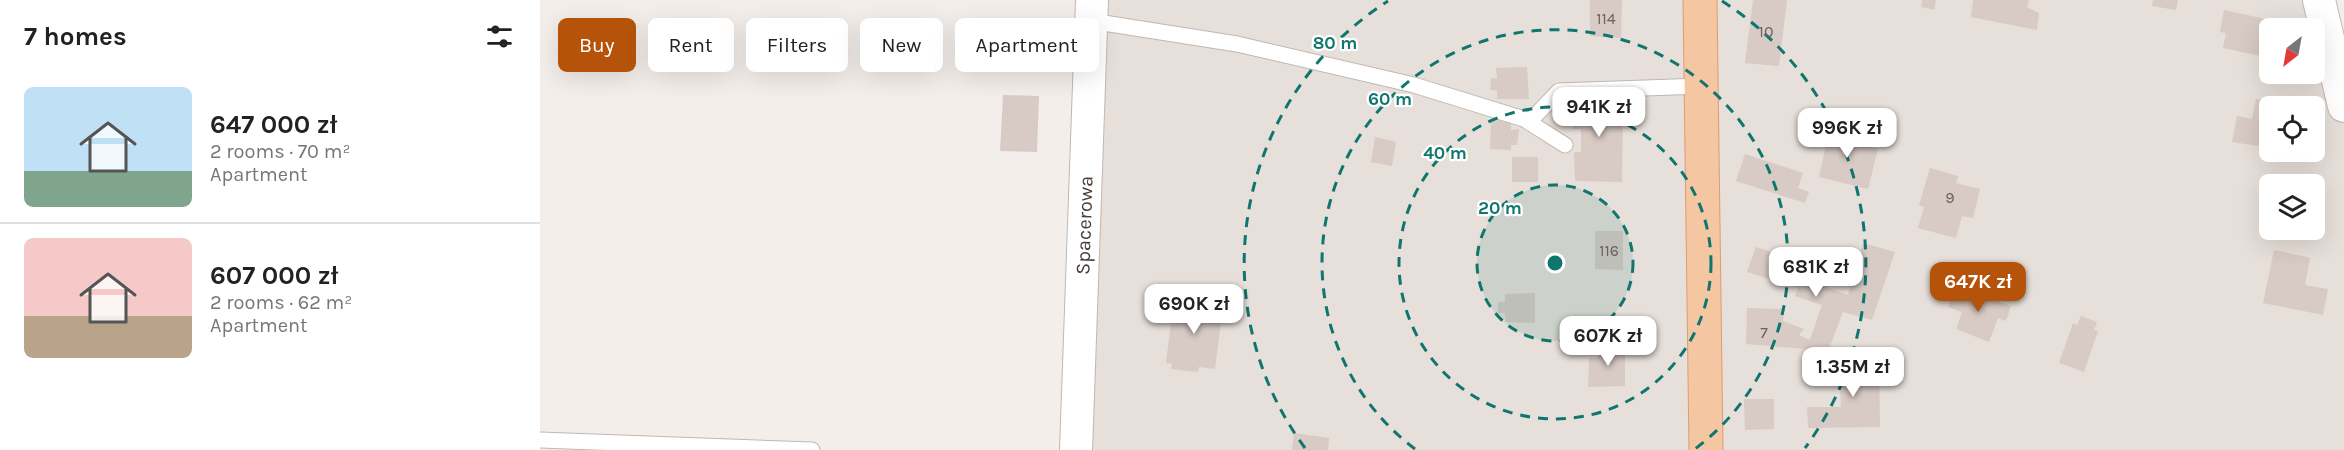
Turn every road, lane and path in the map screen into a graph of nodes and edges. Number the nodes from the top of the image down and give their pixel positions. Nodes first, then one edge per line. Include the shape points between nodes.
1 (1700, 0) edge
2 (2319, 0) edge
3 (1091, 10) edge
4 (1702, 86) junction
5 (2344, 106) edge
6 (1529, 122) junction
7 (1565, 144) dead end
8 (540, 440) edge
9 (812, 450) edge
10 (1076, 450) edge
11 (1706, 450) edge

1 - 4 main road
2 - 5 street
3 - 6 lane via 1414,85
3 - 10 street, Spacerowa
4 - 6 lane via 1559,91
4 - 11 main road
6 - 7 lane
8 - 9 lane

